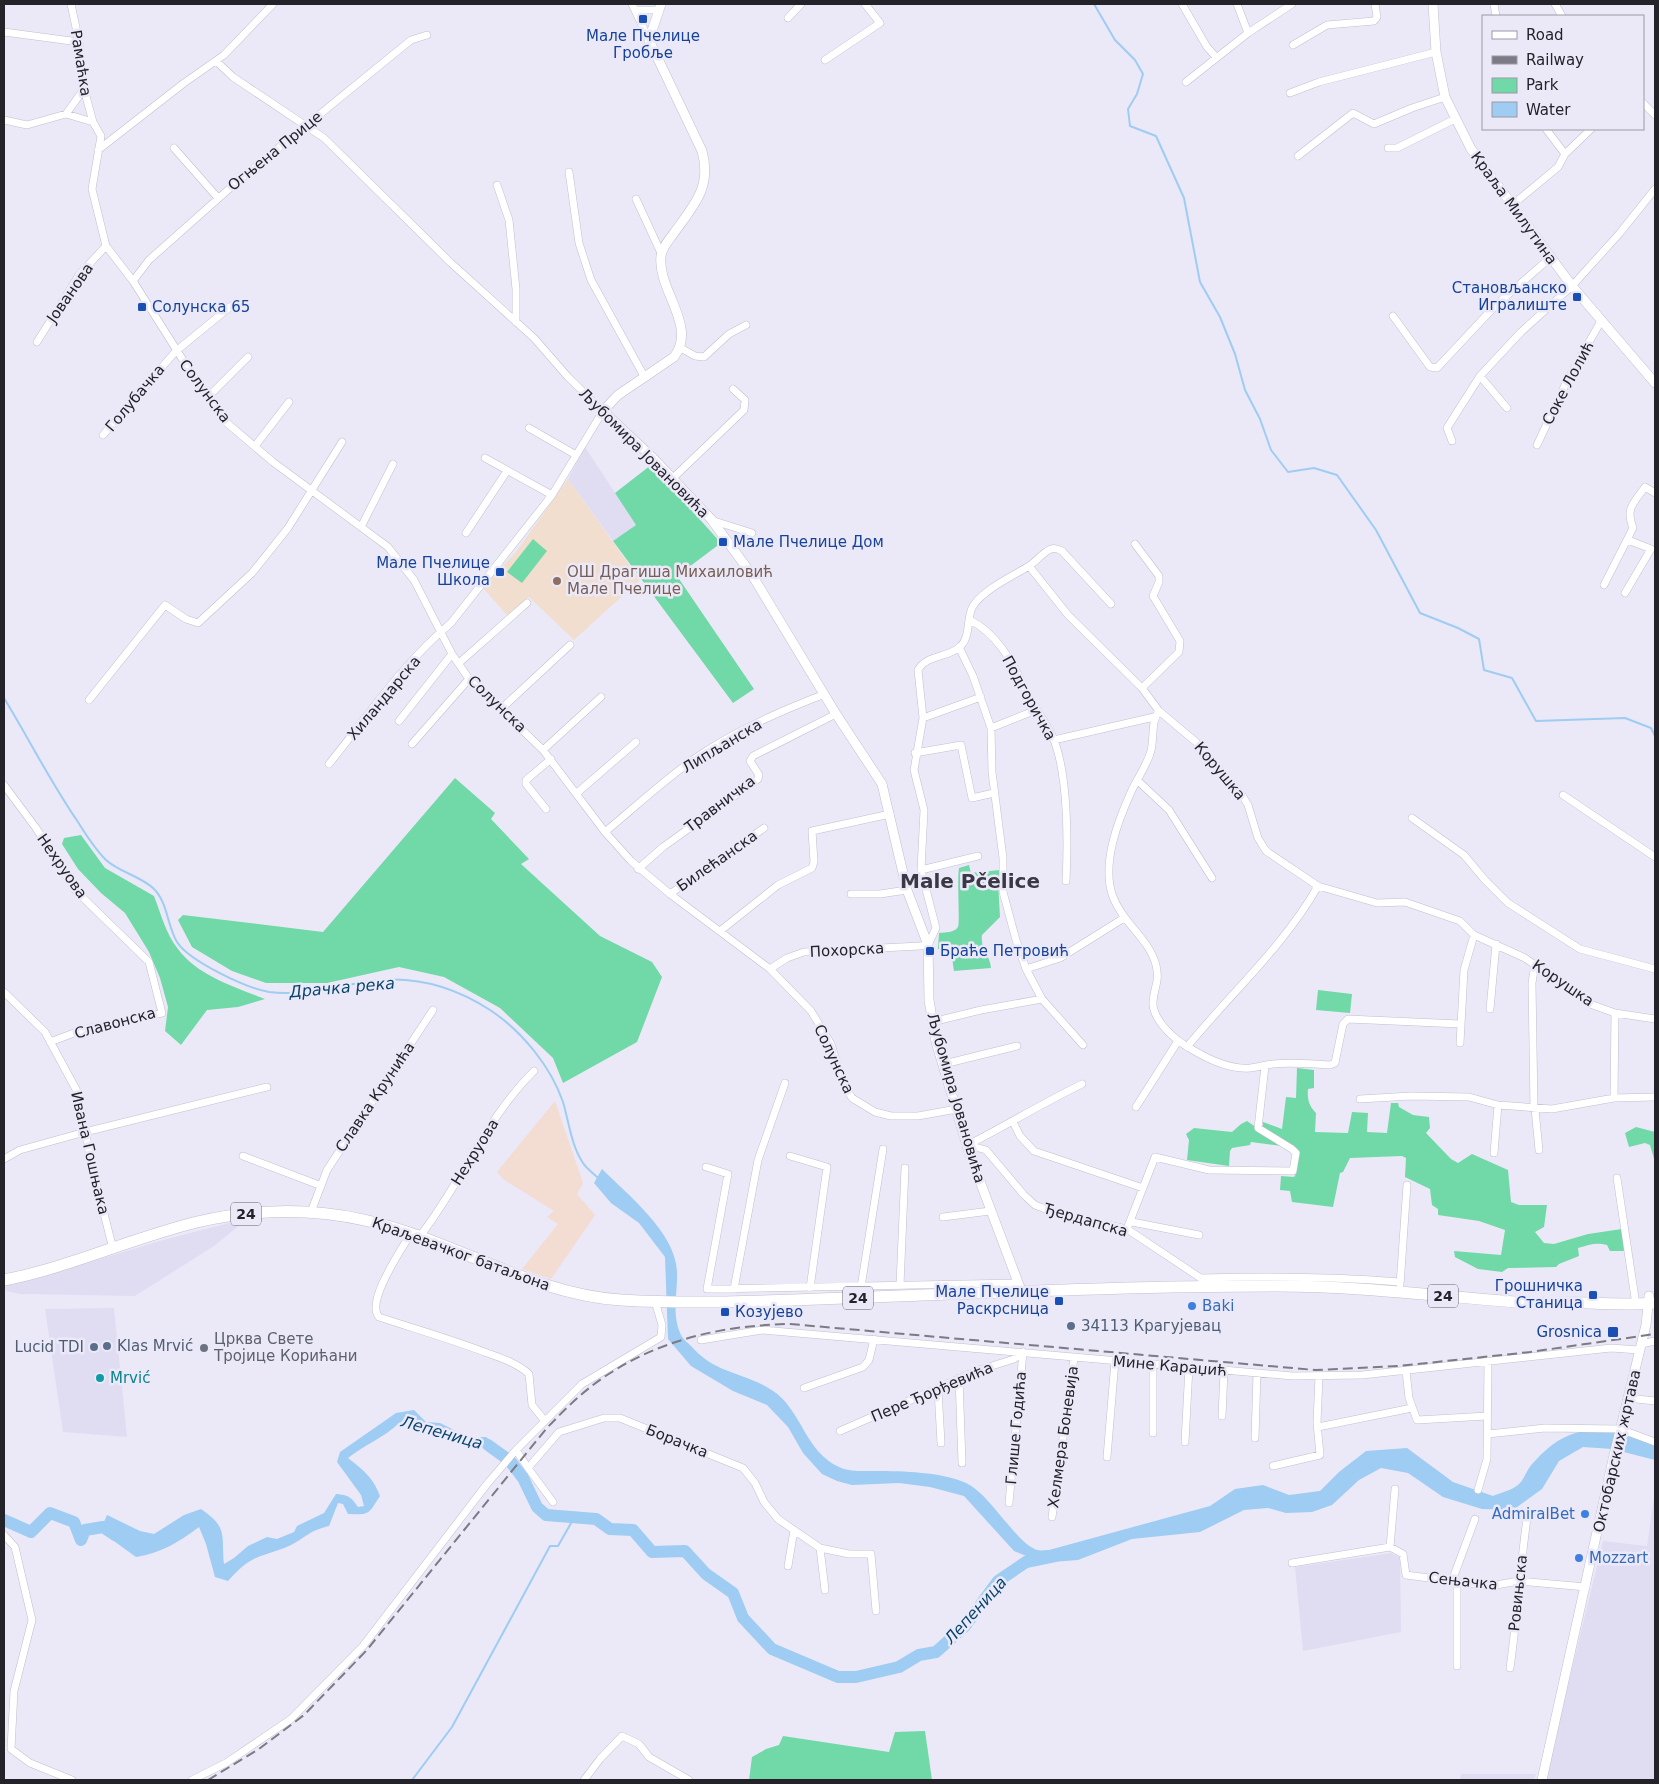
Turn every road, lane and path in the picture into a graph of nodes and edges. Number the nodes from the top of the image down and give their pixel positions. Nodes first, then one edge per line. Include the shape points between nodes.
1 (71, 4) edge
2 (273, 4) edge
3 (801, 4) edge
4 (865, 4) edge
5 (1182, 4) edge
6 (1238, 4) edge
7 (1292, 4) edge
8 (1375, 4) edge
9 (1433, 4) edge
10 (1555, 4) edge
11 (633, 7) edge
12 (659, 7) edge
13 (1561, 15) edge
14 (788, 18) dead end
15 (4, 32) edge
16 (1248, 33) junction
17 (427, 35) dead end
18 (649, 40) junction
19 (79, 42) junction
20 (1293, 45) dead end
21 (1436, 52) junction
22 (1216, 57) junction
23 (825, 60) dead end
24 (216, 61) junction
25 (1186, 82) dead end
26 (84, 88) junction
27 (1290, 92) dead end
28 (1445, 97) junction
29 (1644, 104) edge
30 (66, 114) junction
31 (1655, 115) edge
32 (1455, 119) junction
33 (4, 120) edge
34 (93, 122) junction
35 (306, 126) junction
36 (1547, 130) edge
37 (1590, 130) edge
38 (174, 148) dead end
39 (1388, 148) dead end
40 (98, 150) junction
41 (1565, 154) junction
42 (1298, 156) dead end
43 (569, 172) dead end
44 (497, 185) dead end
45 (1655, 190) edge
46 (218, 198) junction
47 (636, 199) dead end
48 (1511, 206) junction
49 (106, 246) junction
50 (661, 253) junction
51 (1550, 258) junction
52 (133, 281) junction
53 (1572, 286) junction
54 (236, 302) dead end
55 (1393, 316) dead end
56 (1601, 321) junction
57 (516, 322) junction
58 (746, 324) dead end
59 (36, 342) dead end
60 (680, 347) junction
61 (176, 351) junction
62 (248, 357) dead end
63 (644, 376) junction
64 (1480, 376) junction
65 (1655, 383) edge
66 (733, 389) dead end
67 (207, 398) junction
68 (289, 402) dead end
69 (1507, 408) dead end
70 (603, 411) junction
71 (529, 428) dead end
72 (104, 436) dead end
73 (1452, 441) dead end
74 (342, 442) dead end
75 (1536, 445) dead end
76 (255, 446) junction
77 (576, 455) junction
78 (485, 458) dead end
79 (393, 464) dead end
80 (507, 471) junction
81 (672, 479) junction
82 (312, 491) junction
83 (1655, 493) edge
84 (552, 495) junction
85 (711, 520) junction
86 (361, 526) junction
87 (734, 527) junction
88 (466, 533) dead end
89 (752, 533) dead end
90 (1628, 540) junction
91 (728, 543) junction
92 (1135, 544) dead end
93 (1653, 550) edge
94 (1029, 566) junction
95 (1604, 585) dead end
96 (1625, 593) dead end
97 (527, 603) dead end
98 (1111, 604) dead end
99 (970, 620) junction
100 (440, 632) junction
101 (570, 645) dead end
102 (959, 648) junction
103 (452, 654) junction
104 (459, 663) junction
105 (469, 678) junction
106 (1142, 688) junction
107 (825, 694) junction
108 (601, 697) dead end
109 (981, 697) junction
110 (89, 700) dead end
111 (502, 708) junction
112 (1036, 710) junction
113 (836, 714) junction
114 (1156, 714) junction
115 (923, 718) junction
116 (399, 721) dead end
117 (991, 728) junction
118 (1054, 740) junction
119 (636, 742) dead end
120 (412, 744) dead end
121 (543, 750) junction
122 (915, 753) junction
123 (551, 759) junction
124 (328, 764) dead end
125 (1137, 780) junction
126 (4, 785) edge
127 (577, 793) junction
128 (994, 793) junction
129 (1563, 795) dead end
130 (546, 809) dead end
131 (890, 814) junction
132 (1412, 818) dead end
133 (764, 828) dead end
134 (605, 832) junction
135 (978, 856) dead end
136 (1655, 857) edge
137 (638, 869) junction
138 (920, 870) junction
139 (1212, 878) dead end
140 (1066, 881) dead end
141 (1318, 886) junction
142 (907, 890) junction
143 (670, 894) junction
144 (851, 894) dead end
145 (1124, 918) junction
146 (720, 931) junction
147 (1474, 934) junction
148 (1496, 944) junction
149 (928, 945) junction
150 (149, 962) joint
151 (1535, 964) junction
152 (770, 969) junction
153 (1026, 969) junction
154 (1655, 969) edge
155 (4, 992) edge
156 (1042, 999) junction
157 (1490, 1009) dead end
158 (432, 1010) dead end
159 (1615, 1013) junction
160 (1655, 1019) edge
161 (932, 1022) junction
162 (1460, 1024) junction
163 (1178, 1041) junction
164 (50, 1042) junction
165 (1460, 1043) dead end
166 (1082, 1045) dead end
167 (1017, 1046) dead end
168 (1187, 1046) junction
169 (944, 1064) junction
170 (1265, 1066) junction
171 (534, 1071) dead end
172 (785, 1083) dead end
173 (1082, 1084) dead end
174 (267, 1087) dead end
175 (1655, 1097) edge
176 (1614, 1098) junction
177 (1360, 1100) dead end
178 (1498, 1105) junction
179 (1136, 1107) dead end
180 (957, 1109) junction
181 (1535, 1109) junction
182 (1013, 1122) junction
183 (85, 1132) junction
184 (968, 1145) junction
185 (883, 1149) dead end
186 (1540, 1150) dead end
187 (1494, 1153) dead end
188 (243, 1156) dead end
189 (790, 1156) dead end
190 (4, 1159) edge
191 (706, 1167) dead end
192 (905, 1168) dead end
193 (1616, 1178) dead end
194 (320, 1185) junction
195 (1406, 1185) dead end
196 (1144, 1188) junction
197 (990, 1211) junction
198 (311, 1212) junction
199 (943, 1217) dead end
200 (1132, 1222) junction
201 (1128, 1229) junction
202 (416, 1235) junction
203 (1199, 1236) dead end
204 (113, 1249) junction
205 (1202, 1278) junction
206 (4, 1280) edge
207 (900, 1285) junction
208 (861, 1287) junction
209 (1399, 1287) junction
210 (810, 1288) junction
211 (1020, 1288) junction
212 (1214, 1288) junction
213 (734, 1289) junction
214 (1635, 1298) junction
215 (1652, 1300) edge
216 (656, 1301) junction
217 (1589, 1303) junction
218 (874, 1339) junction
219 (701, 1340) dead end
220 (1655, 1341) edge
221 (1640, 1347) junction
222 (1023, 1352) junction
223 (1074, 1358) junction
224 (1115, 1361) junction
225 (1488, 1362) junction
226 (1153, 1364) junction
227 (1189, 1367) junction
228 (1224, 1371) junction
229 (1406, 1371) junction
230 (1257, 1373) junction
231 (1319, 1376) junction
232 (959, 1378) junction
233 (804, 1388) dead end
234 (938, 1390) junction
235 (1628, 1398) junction
236 (1655, 1401) edge
237 (1412, 1408) junction
238 (1222, 1416) dead end
239 (1487, 1416) junction
240 (545, 1421) junction
241 (1318, 1427) junction
242 (840, 1431) dead end
243 (1619, 1432) junction
244 (1154, 1433) dead end
245 (1488, 1434) junction
246 (1256, 1438) dead end
247 (1185, 1442) dead end
248 (1655, 1442) edge
249 (941, 1443) dead end
250 (516, 1450) junction
251 (1107, 1457) dead end
252 (962, 1463) dead end
253 (1273, 1466) dead end
254 (528, 1468) junction
255 (1395, 1489) dead end
256 (1478, 1490) dead end
257 (553, 1502) dead end
258 (1009, 1503) dead end
259 (1052, 1517) dead end
260 (1527, 1518) dead end
261 (1475, 1519) dead end
262 (794, 1530) junction
263 (4, 1535) edge
264 (1390, 1547) junction
265 (820, 1548) junction
266 (1292, 1563) dead end
267 (788, 1566) dead end
268 (1519, 1581) junction
269 (1455, 1582) junction
270 (1586, 1587) junction
271 (825, 1590) dead end
272 (876, 1611) dead end
273 (1457, 1666) dead end
274 (1510, 1668) dead end
275 (72, 1780) edge
276 (192, 1780) edge
277 (584, 1780) edge
278 (689, 1780) edge
279 (1542, 1780) edge

1 - 19 street, Рамаћка
2 - 24 street
3 - 14 street
4 - 23 street via 880,24
5 - 22 street
6 - 16 street
7 - 16 street
8 - 20 street via 1377,17 1374,21 1323,26
9 - 21 street, Краља Милутина
10 - 13 street
11 - 12 street
11 - 18 street
12 - 18 street
15 - 19 street
16 - 22 street
17 - 35 street, Огњена Прице via 411,40
18 - 50 street via 706,165 700,195
19 - 26 street, Рамаћка
21 - 27 street
21 - 28 street, Краља Милутина
22 - 25 street
24 - 35 street, Љубомира Јовановића via 233,77
24 - 40 street
26 - 30 street
26 - 34 street, Рамаћка
28 - 32 street, Краља Милутина
28 - 42 street via 1374,124 1353,113
29 - 31 street
30 - 33 street via 27,125
30 - 34 street
32 - 39 street via 1398,148
32 - 48 street, Краља Милутина via 1479,162
34 - 40 street, Рамаћка via 101,136
35 - 46 street, Огњена Прице
35 - 57 street, Љубомира Јовановића via 324,138 451,264
36 - 41 street
37 - 41 street
38 - 46 street
40 - 49 street, Солунска via 92,189
41 - 48 street via 1558,166
43 - 63 street via 579,243 592,280
44 - 57 street via 509,220
45 - 53 street
46 - 52 street, Огњена Прице via 149,260
47 - 50 street
48 - 51 street, Краља Милутина
49 - 52 street, Солунска
49 - 59 street, Јованова via 79,275
50 - 60 street via 660,263 668,294 682,329
51 - 53 street, Краља Милутина
51 - 55 street via 1496,305 1437,368 1430,367
52 - 61 street, Солунска
53 - 56 street, Краља Милутина
53 - 64 street via 1521,332
54 - 61 street, Голубачка
56 - 65 street, Краља Милутина
56 - 75 street, Соке Лолић
57 - 70 street, Љубомира Јовановића
58 - 60 street via 729,334 704,357 695,356
60 - 63 street via 674,357
61 - 67 street, Солунска
61 - 72 street, Голубачка
62 - 67 street
63 - 70 street via 613,399
64 - 69 street
64 - 73 street via 1447,428
66 - 81 street via 745,400 744,410
67 - 76 street, Солунска via 227,423
68 - 76 street
70 - 77 street, Хиландарска
70 - 81 street, Љубомира Јовановића
71 - 77 street
74 - 82 street
76 - 82 street, Солунска
77 - 84 street, Хиландарска
78 - 80 street
79 - 86 street
80 - 84 street
80 - 88 street
81 - 85 street, Љубомира Јовановића
82 - 86 street, Солунска
82 - 110 street via 252,573 198,623 165,605
83 - 90 street via 1645,487 1632,505 1628,519 1633,528
84 - 100 street, Хиландарска via 451,623
85 - 87 street
85 - 91 street, Љубомира Јовановића
86 - 100 street, Солунска via 388,547 407,570
87 - 89 street
87 - 91 street
90 - 93 street
90 - 95 street
91 - 107 street, Љубомира Јовановића via 752,575
92 - 106 street via 1159,576 1153,596 1181,646 1179,652
93 - 96 street
94 - 98 street via 1051,549 1062,551
94 - 99 street via 1006,577 979,600 973,607
94 - 106 street, Корушка via 1068,615
97 - 104 street
99 - 102 street
99 - 112 street, Подгоричка via 985,629 1014,665
100 - 103 street, Солунска
100 - 124 street, Хиландарска
101 - 111 street
102 - 109 street
102 - 115 street via 924,662 918,670
103 - 104 street, Солунска
103 - 116 street
104 - 105 street, Солунска
105 - 111 street, Солунска
105 - 120 street
106 - 114 street, Корушка
107 - 113 street, Љубомира Јовановића
107 - 134 street, Липљанска via 788,707 695,758
108 - 121 street
109 - 115 street
109 - 117 street
111 - 121 street, Солунска
112 - 117 street
112 - 118 street, Подгоричка
113 - 131 street, Љубомира Јовановића via 879,778
113 - 137 street, Травничка via 753,756 750,761 759,775 758,779 663,847
114 - 118 street
114 - 125 street via 1151,753
114 - 141 street, Корушка via 1196,742 1242,795 1266,851
115 - 122 street
117 - 128 street
118 - 140 street, Подгоричка via 1067,830
119 - 127 street
121 - 123 street, Солунска
122 - 128 street via 961,745 972,798
122 - 138 street via 915,777 924,810
123 - 127 street, Солунска
123 - 130 street via 526,780
125 - 139 street via 1169,810
125 - 145 street via 1110,857 1112,892
126 - 150 street, Нехруова via 76,891
127 - 134 street, Солунска
128 - 153 street via 1003,858 1003,892
129 - 136 street
131 - 142 street, Љубомира Јовановића
131 - 146 street via 812,831 812,868 778,885
132 - 154 street via 1464,854 1508,903 1580,949
133 - 143 street, Билећанска
134 - 137 street, Солунска
135 - 138 street
137 - 143 street, Солунска
138 - 149 street via 936,924
141 - 147 street, Корушка via 1377,903 1409,903 1460,921
141 - 168 street via 1289,932
142 - 144 street
142 - 149 street, Љубомира Јовановића
143 - 146 street, Солунска
145 - 153 street via 1060,958
145 - 163 street via 1151,951 1158,980 1154,1009 1158,1019
146 - 152 street, Солунска
147 - 148 street, Корушка
147 - 162 street via 1464,976
148 - 151 street, Корушка
148 - 157 street
149 - 152 street, Похорска via 804,952
149 - 161 street, Љубомира Јовановића
150 - 164 street, Славонска via 162,1013 82,1030
151 - 159 street, Корушка via 1590,1004
151 - 181 street via 1532,983
152 - 180 street, Солунска via 811,1011 831,1044 844,1085 857,1102 882,1114 901,1117
153 - 156 street
155 - 164 street, Ивана Гошњака via 45,1032
156 - 161 street
156 - 166 street
158 - 194 street, Славка Крунића
159 - 160 street, Корушка
159 - 176 street
161 - 169 street, Љубомира Јовановића
162 - 165 street
162 - 170 street via 1348,1019 1335,1063
163 - 168 street
163 - 179 street
164 - 183 street, Ивана Гошњака via 78,1093
167 - 169 street
168 - 170 street via 1231,1066
169 - 180 street, Љубомира Јовановића
170 - 196 street via 1258,1128 1292,1149 1296,1154 1293,1171 1209,1170 1155,1158
171 - 202 street, Нехруова via 513,1092 460,1178
172 - 213 street via 758,1160
173 - 182 street
174 - 183 street
175 - 176 street
176 - 181 street via 1570,1108
177 - 178 street via 1412,1096 1469,1097
178 - 181 street
178 - 187 street
180 - 184 street, Љубомира Јовановића
181 - 186 street
182 - 184 street
182 - 196 street via 1020,1136 1034,1151
183 - 190 street via 20,1150
183 - 204 street, Ивана Гошњака
184 - 197 street, Љубомира Јовановића
184 - 201 street, Ђердапска via 986,1150 1024,1195 1042,1208 1063,1216
185 - 208 street
188 - 194 street
189 - 210 street via 827,1167
191 - 213 street via 728,1174 707,1288
192 - 207 street
193 - 214 street
194 - 198 street, Славка Крунића
195 - 209 street
196 - 200 street
197 - 199 street
197 - 211 street, Љубомира Јовановића
198 - 202 main road, Краљевачког батаљона / 24 via 361,1219
198 - 204 main road, Краљевачког батаљона / 24 via 252,1213 209,1219
200 - 201 street
200 - 203 street
201 - 205 street, Ђердапска
202 - 216 main road, Краљевачког батаљона / 24 via 558,1288 609,1299
202 - 240 street via 394,1261 376,1300 376,1314 442,1335 523,1369 530,1377 532,1405
204 - 206 main road, Краљевачког батаљона / 24
205 - 209 street via 1344,1278
205 - 212 street, Ђердапска
207 - 208 street
207 - 211 street
208 - 210 street
209 - 212 main road, 24
209 - 217 main road, 24 via 1528,1302
210 - 213 street
211 - 212 main road, 24
211 - 216 main road, 24
214 - 215 main road, 24
214 - 217 main road, 24
215 - 217 main road, 24 via 1608,1306
215 - 221 street, Октобарских жртава
216 - 240 street via 663,1332 658,1339 582,1384
218 - 219 street, Мине Караџић via 762,1330
218 - 222 street, Мине Караџић
218 - 233 street via 869,1360 863,1367
220 - 221 street, Мине Караџић
221 - 225 street, Мине Караџић
221 - 235 street, Октобарских жртава
222 - 223 street, Мине Караџић
222 - 232 street, Пере Ђорђевића via 1014,1359
222 - 258 street, Глише Годића
223 - 224 street, Мине Караџић
223 - 259 street, Хелмера Боневија
224 - 226 street, Мине Караџић
224 - 251 street
225 - 229 street, Мине Караџић
225 - 239 street
226 - 227 street, Мине Караџић
226 - 244 street
227 - 228 street, Мине Караџић
227 - 247 street
228 - 230 street, Мине Караџић
228 - 238 street
229 - 231 street, Мине Караџић
229 - 237 street
230 - 231 street, Мине Караџић
230 - 246 street
231 - 241 street
232 - 234 street, Пере Ђорђевића
232 - 252 street
234 - 242 street, Пере Ђорђевића
234 - 249 street
235 - 236 street
235 - 243 street, Октобарских жртава
237 - 239 street via 1417,1420
237 - 241 street
239 - 245 street
240 - 250 street
241 - 253 street via 1320,1455
243 - 245 street via 1545,1428
243 - 248 street
243 - 270 street, Октобарских жртава
245 - 256 street
250 - 254 street
250 - 276 street via 363,1646 291,1719 226,1763
254 - 257 street
254 - 262 street, Борачка via 559,1432 604,1418 620,1418 743,1468 764,1502 778,1519
255 - 264 street
260 - 268 street, Ровињска
261 - 269 street
262 - 265 street, Борачка
262 - 267 street
263 - 275 street via 15,1547 32,1620 14,1691 11,1749 30,1763
264 - 266 street
264 - 269 street, Сењачка via 1403,1554 1406,1575
265 - 271 street
265 - 272 street, Борачка via 849,1554 871,1554
268 - 269 street, Сењачка via 1490,1586
268 - 270 street, Сењачка
268 - 274 street, Ровињска via 1520,1601
269 - 273 street
270 - 279 street, Октобарских жртава
277 - 278 street via 622,1736 639,1744 649,1758

